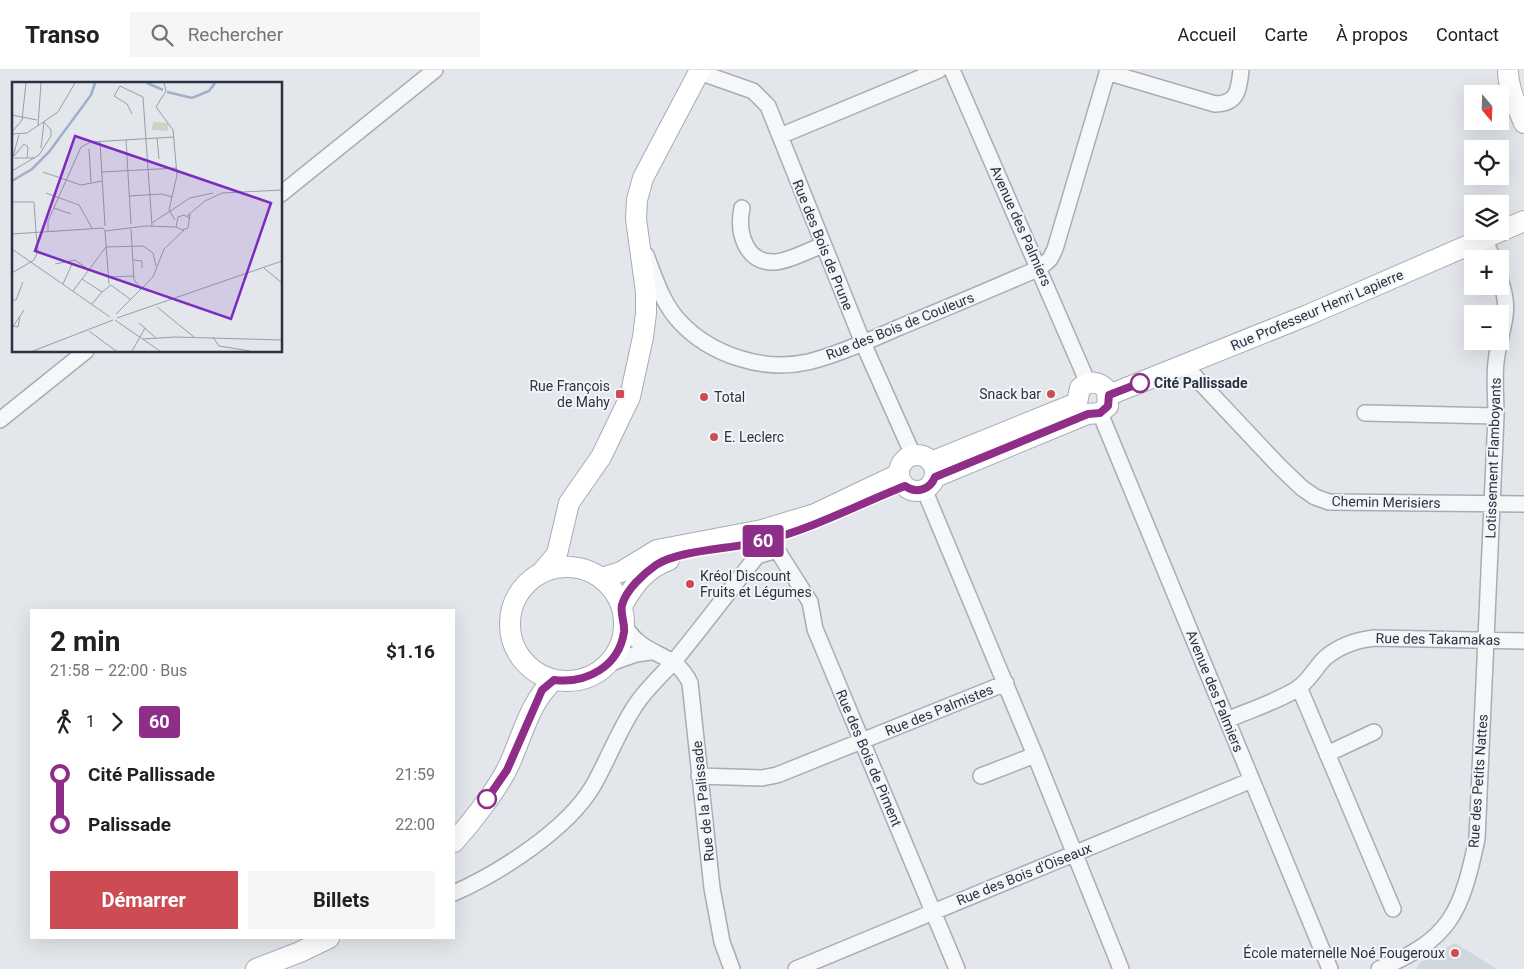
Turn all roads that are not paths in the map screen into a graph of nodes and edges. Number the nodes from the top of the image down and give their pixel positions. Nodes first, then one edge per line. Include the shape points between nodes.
1 (435, 70) edge
2 (939, 70) edge
3 (952, 70) edge
4 (1508, 70) edge
5 (700, 71) edge
6 (1108, 71) edge
7 (1244, 71) edge
8 (1524, 123) edge
9 (780, 136) junction
10 (282, 193) edge
11 (742, 208) dead end
12 (1524, 221) edge
13 (1509, 227) edge
14 (640, 239) junction
15 (1479, 240) edge
16 (823, 245) junction
17 (1040, 268) junction
18 (1505, 295) edge
19 (862, 343) junction
20 (85, 352) edge
21 (1184, 365) junction
22 (1088, 383) junction
23 (1109, 395) junction
24 (1088, 410) junction
25 (1365, 413) dead end
26 (1496, 416) junction
27 (0, 420) edge
28 (918, 474) junction
29 (1492, 504) junction
30 (1524, 504) edge
31 (773, 539) junction
32 (561, 543) junction
33 (576, 568) junction
34 (542, 572) junction
35 (602, 578) junction
36 (623, 616) junction
37 (1486, 640) junction
38 (1524, 641) edge
39 (650, 652) junction
40 (674, 661) junction
41 (608, 664) junction
42 (530, 669) junction
43 (554, 680) junction
44 (1006, 683) junction
45 (1299, 687) junction
46 (535, 704) junction
47 (1227, 720) junction
48 (1374, 732) dead end
49 (861, 740) junction
50 (1327, 754) junction
51 (1035, 755) junction
52 (699, 776) junction
53 (981, 776) dead end
54 (1252, 780) junction
55 (455, 841) edge
56 (1075, 852) junction
57 (455, 893) edge
58 (1393, 909) dead end
59 (933, 911) junction
60 (327, 939) edge
61 (256, 969) edge
62 (732, 969) edge
63 (796, 969) edge
64 (957, 969) edge
65 (1121, 969) edge
66 (1330, 969) edge
67 (1379, 969) edge

1 - 10 street
2 - 9 street
3 - 17 street, Avenue des Palmiers
4 - 8 main road via 1508,79
5 - 9 street, Rue des Bois de Prune via 761,96
5 - 14 main road via 643,178 636,219
6 - 7 street via 1224,104 1238,94
6 - 17 street via 1055,249
9 - 16 street, Rue des Bois de Prune
11 - 16 street via 741,236 749,251 759,259 776,262
12 - 13 main road, Rue Professeur Henri Lapierre
14 - 19 street, Rue des Bois de Couleurs via 666,304 699,338 725,353 757,363 808,362
14 - 32 main road via 646,313 630,397 601,457 569,503
15 - 21 main road, Rue Professeur Henri Lapierre
16 - 19 street, Rue des Bois de Prune
17 - 19 street, Rue des Bois de Couleurs
17 - 22 street, Avenue des Palmiers
18 - 26 street, Lotissement Flamboyants via 1507,314 1496,362
19 - 28 street, Rue des Bois de Prune
20 - 27 street
21 - 23 main road, Rue Professeur Henri Lapierre
21 - 29 street, Chemin Merisiers via 1279,466 1315,497 1329,502
22 - 23 main road via 1099,384
22 - 24 main road via 1080,388
23 - 24 main road via 1108,406
24 - 28 main road
24 - 47 street, Avenue des Palmiers
25 - 26 street
26 - 29 street, Lotissement Flamboyants
28 - 31 main road
28 - 44 street, Rue des Bois de Prune
29 - 30 street, Chemin Merisiers
29 - 37 street, Lotissement Flamboyants
31 - 35 main road via 657,550 621,572
31 - 36 main road via 679,556 658,564 630,590
31 - 40 street
31 - 49 street, Rue des Bois de Piment via 810,602 815,630
32 - 33 main road
32 - 34 main road via 557,554
33 - 34 main road via 562,567
33 - 35 main road
34 - 42 main road via 525,585 514,601 510,619 511,638 518,655
35 - 36 main road via 614,590
36 - 39 street via 635,641
36 - 41 main road via 622,641
37 - 38 street, Rue des Takamakas
37 - 45 street, Rue des Takamakas via 1362,640 1326,658
37 - 67 street, Rue des Petits Nattes via 1477,839 1467,887 1457,909 1440,932 1419,949
39 - 40 street
39 - 41 street
40 - 52 street, Rue de la Palissade via 690,683
40 - 57 street via 638,701 622,725 592,787 575,810 545,837 482,881
41 - 43 main road via 578,681
42 - 43 main road
42 - 46 main road
43 - 46 main road via 542,690
44 - 49 street, Rue des Palmistes
44 - 51 street, Rue des Bois de Prune
45 - 47 street, Rue des Takamakas
45 - 50 street
46 - 55 main road via 507,770
47 - 54 street, Avenue des Palmiers
48 - 50 street
49 - 52 street, Rue des Palmistes via 777,775 762,778
49 - 59 street, Rue des Bois de Piment
50 - 58 street
51 - 53 street
51 - 56 street, Rue des Bois de Prune
52 - 62 street, Rue de la Palissade via 712,888 722,942
54 - 56 street, Rue des Bois d'Oiseaux
54 - 66 street, Avenue des Palmiers
56 - 59 street, Rue des Bois d'Oiseaux
56 - 65 street, Rue des Bois de Prune
59 - 63 street, Rue des Bois d'Oiseaux
59 - 64 street, Rue des Bois de Piment
60 - 61 main road

